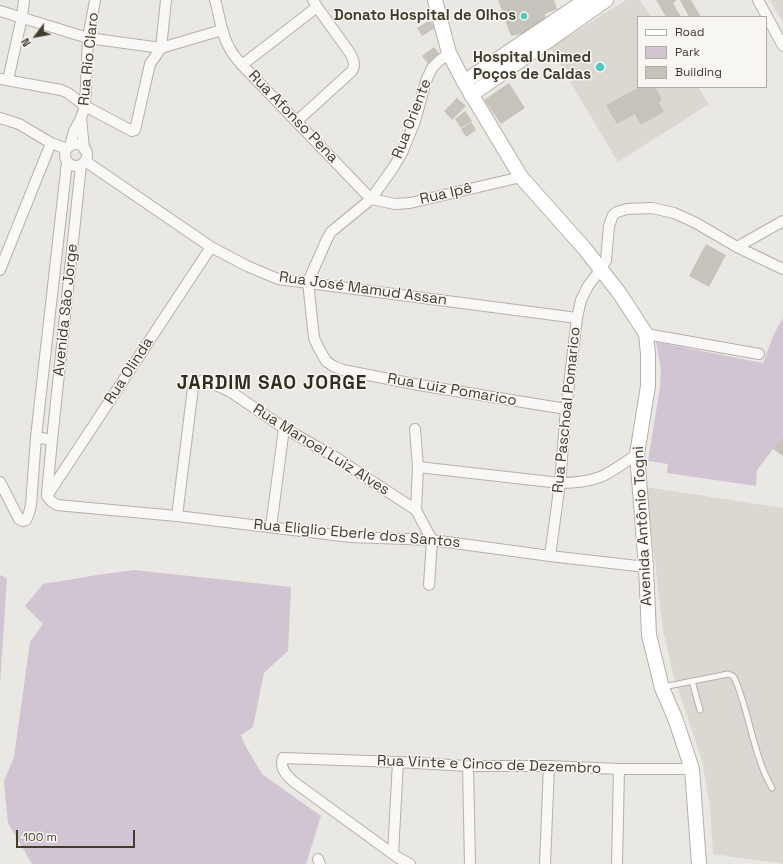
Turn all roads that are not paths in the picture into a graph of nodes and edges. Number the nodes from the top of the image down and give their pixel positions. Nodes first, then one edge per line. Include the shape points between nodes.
1 (24, 0) edge
2 (95, 0) edge
3 (166, 0) edge
4 (215, 0) edge
5 (435, 0) edge
6 (586, 0) edge
7 (606, 0) edge
8 (758, 0) edge
9 (315, 3) edge
10 (0, 11) edge
11 (767, 16) edge
12 (22, 17) junction
13 (767, 17) edge
14 (222, 30) junction
15 (554, 30) junction
16 (88, 38) junction
17 (783, 46) edge
18 (161, 48) junction
19 (449, 53) junction
20 (242, 65) junction
21 (4, 80) edge
22 (464, 82) junction
23 (471, 95) junction
24 (85, 106) junction
25 (0, 118) edge
26 (81, 118) junction
27 (297, 121) junction
28 (51, 143) junction
29 (68, 148) junction
30 (84, 149) junction
31 (67, 162) junction
32 (83, 163) junction
33 (521, 177) junction
34 (371, 199) junction
35 (783, 221) edge
36 (211, 247) junction
37 (737, 247) junction
38 (601, 269) junction
39 (783, 269) edge
40 (0, 270) edge
41 (308, 282) junction
42 (577, 318) junction
43 (646, 334) junction
44 (759, 354) dead end
45 (566, 409) junction
46 (284, 428) junction
47 (415, 429) dead end
48 (36, 437) junction
49 (52, 440) junction
50 (637, 454) junction
51 (418, 466) junction
52 (0, 482) edge
53 (560, 483) junction
54 (47, 496) junction
55 (416, 510) junction
56 (177, 516) junction
57 (271, 527) junction
58 (432, 540) junction
59 (550, 556) junction
60 (646, 567) junction
61 (428, 585) dead end
62 (692, 681) junction
63 (662, 688) junction
64 (700, 710) dead end
65 (398, 762) junction
66 (468, 766) junction
67 (549, 766) junction
68 (619, 769) junction
69 (692, 769) junction
70 (772, 788) dead end
71 (397, 858) edge
72 (410, 864) edge
73 (470, 864) edge
74 (545, 864) edge
75 (617, 864) edge
76 (700, 864) edge

1 - 12 street
2 - 16 street, Rua Rio Claro
3 - 18 street
4 - 14 street, Rua Afonso Pena
5 - 19 street, Avenida Antônio Togni
6 - 15 street
7 - 15 street
8 - 11 street
9 - 20 street
9 - 27 street via 350,53 354,66 352,71
10 - 12 street
12 - 16 street
12 - 21 street
13 - 17 street
14 - 18 street
14 - 20 street, Rua Afonso Pena via 230,49
15 - 22 street
15 - 23 street
16 - 18 street
16 - 24 street, Rua Rio Claro
18 - 24 street via 150,64 136,129 132,131
19 - 22 street, Avenida Antônio Togni
19 - 34 street, Rua Oriente via 432,68 402,153
20 - 27 street, Rua Afonso Pena
21 - 24 street via 61,90
22 - 23 street, Avenida Antônio Togni
23 - 33 street, Avenida Antônio Togni
24 - 26 street, Rua Rio Claro
25 - 28 street via 19,124
26 - 29 street, Avenida São Jorge
26 - 30 street, Avenida São Jorge
27 - 34 street, Rua Afonso Pena
28 - 29 street
28 - 40 street
29 - 30 street via 76,145
29 - 31 street, Avenida São Jorge via 65,154
30 - 32 street, Avenida São Jorge via 86,155
31 - 32 street via 73,166
31 - 48 street, Avenida São Jorge
32 - 36 street, Rua José Mamud Assan
32 - 49 street, Avenida São Jorge
33 - 34 street, Rua Ipê via 410,202 395,204
33 - 38 street, Avenida Antônio Togni
34 - 41 street, Rua Oriente via 331,232
35 - 37 street
36 - 41 street, Rua José Mamud Assan via 278,279
36 - 54 street, Rua Olinda
37 - 38 street, Rua Paschoal Pomarico via 674,213 652,208 627,210 612,216 606,260
37 - 39 street
38 - 42 street, Rua Paschoal Pomarico via 581,300
38 - 43 street, Avenida Antônio Togni
41 - 42 street, Rua José Mamud Assan
41 - 45 street, Rua Luiz Pomarico via 314,338 322,356 333,366 418,385
42 - 45 street, Rua Paschoal Pomarico
43 - 44 street
43 - 50 street, Avenida Antônio Togni via 648,386
45 - 53 street, Rua Paschoal Pomarico
46 - 55 street, Rua Manoel Luiz Alves via 335,457
46 - 56 street, Rua Manoel Luiz Alves via 231,392 205,380 198,382 193,388
46 - 57 street
47 - 51 street
48 - 49 street
48 - 52 street, Avenida São Jorge via 31,506 27,520 19,519
49 - 54 street, Avenida São Jorge
50 - 53 street via 599,478 578,483
50 - 60 street, Avenida Antônio Togni
51 - 53 street
51 - 55 street
53 - 59 street, Rua Paschoal Pomarico
54 - 56 street, Rua Eliglio Eberle dos Santos via 58,505
55 - 58 street
56 - 57 street, Rua Eliglio Eberle dos Santos
57 - 58 street, Rua Eliglio Eberle dos Santos via 351,537
58 - 59 street, Rua Eliglio Eberle dos Santos
58 - 61 street
59 - 60 street, Rua Eliglio Eberle dos Santos
60 - 63 street, Avenida Antônio Togni via 649,635
62 - 63 lane
62 - 64 lane
62 - 70 lane via 728,674 733,676 748,717 760,764
63 - 69 street, Avenida Antônio Togni
65 - 66 street, Rua Vinte e Cinco de Dezembro
65 - 71 street
65 - 71 street, Rua Vinte e Cinco de Dezembro via 282,759 282,766 288,777
66 - 67 street, Rua Vinte e Cinco de Dezembro
66 - 73 street
67 - 68 street, Rua Vinte e Cinco de Dezembro
67 - 74 street
68 - 69 street, Rua Vinte e Cinco de Dezembro
68 - 75 street
69 - 76 street, Avenida Antônio Togni
71 - 72 street

